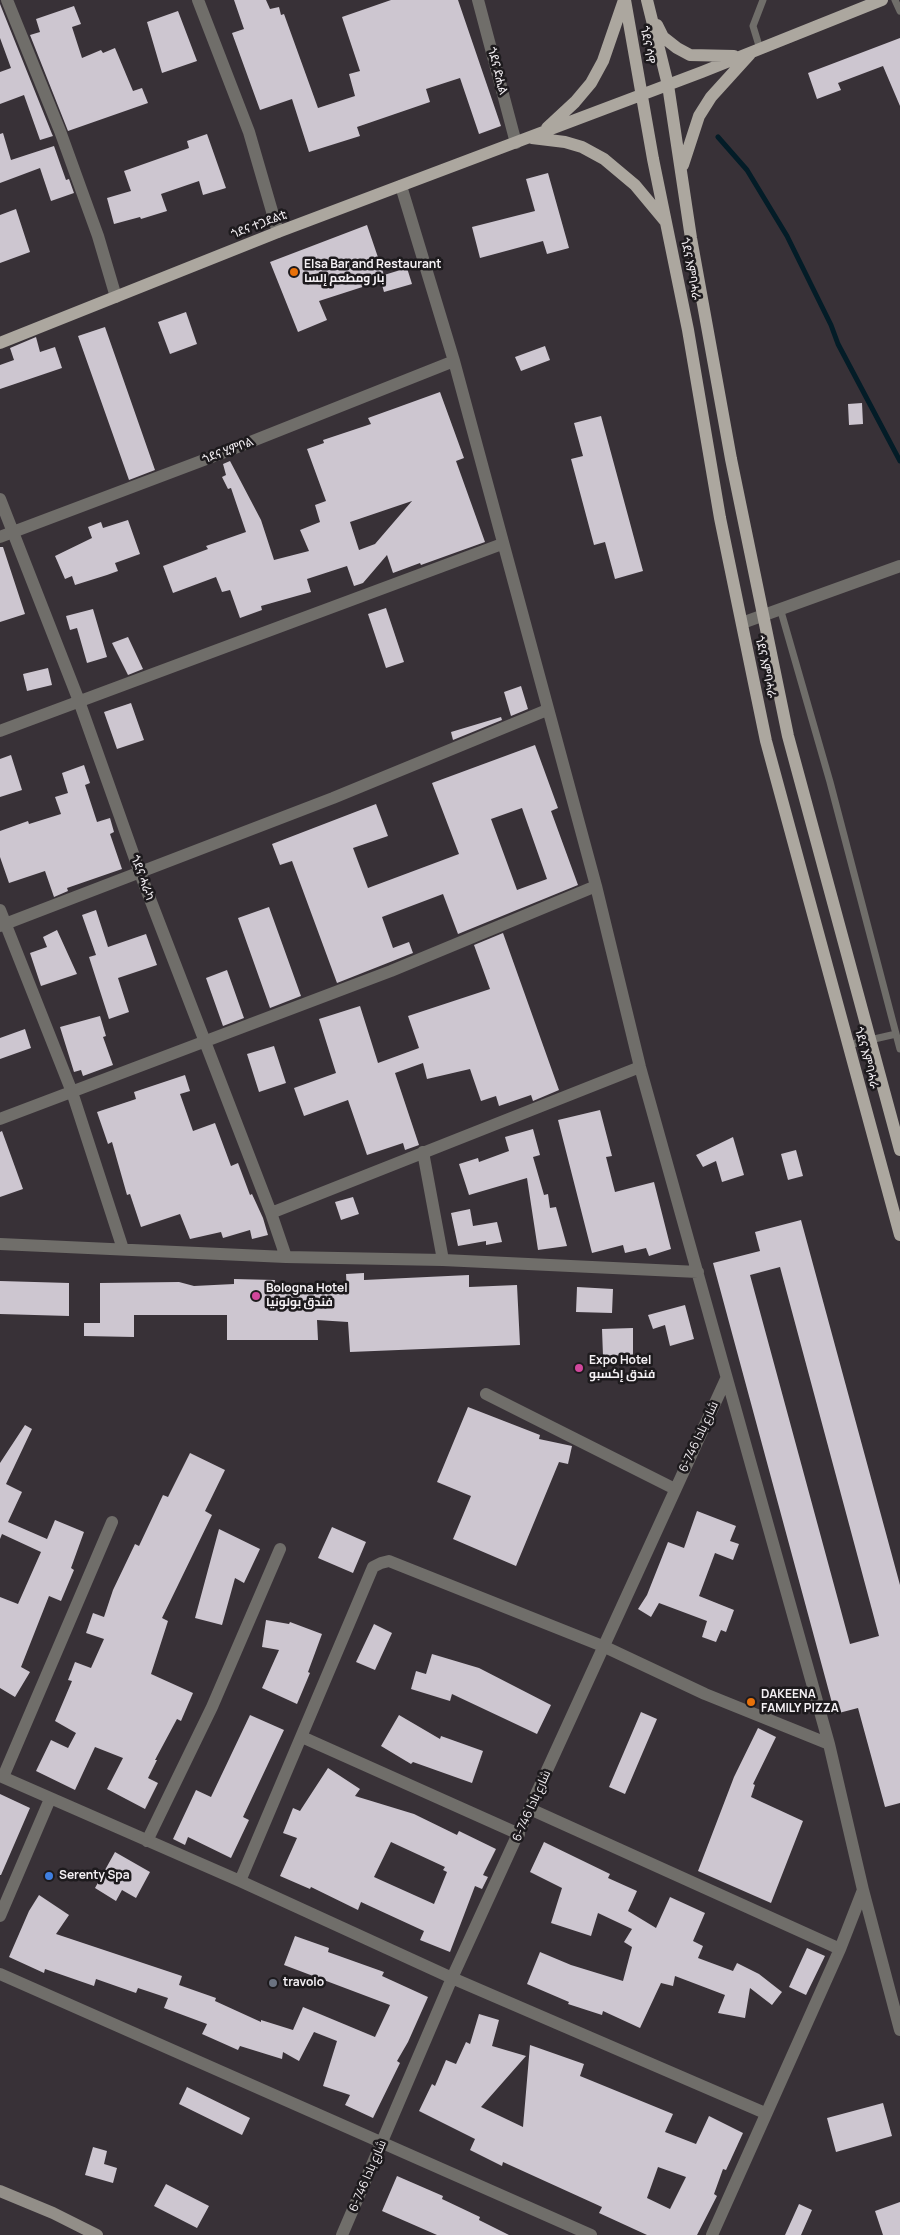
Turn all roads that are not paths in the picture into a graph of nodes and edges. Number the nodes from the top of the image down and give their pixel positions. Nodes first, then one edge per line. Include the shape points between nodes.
1 (7, 0) edge
2 (198, 0) edge
3 (478, 0) edge
4 (624, 0) edge
5 (763, 0) edge
6 (882, 0) edge
7 (895, 0) edge
8 (648, 4) edge
9 (900, 11) edge
10 (751, 53) junction
11 (668, 85) junction
12 (641, 95) junction
13 (543, 132) junction
14 (530, 138) junction
15 (516, 143) junction
16 (681, 170) junction
17 (401, 186) junction
18 (667, 224) junction
19 (278, 232) junction
20 (116, 297) junction
21 (0, 343) edge
22 (454, 361) junction
23 (0, 499) edge
24 (13, 532) junction
25 (0, 537) edge
26 (502, 544) junction
27 (900, 566) edge
28 (780, 608) junction
29 (763, 614) junction
30 (742, 623) junction
31 (79, 701) junction
32 (547, 710) junction
33 (0, 731) edge
34 (140, 873) junction
35 (596, 886) junction
36 (0, 910) edge
37 (3, 925) edge
38 (896, 1034) junction
39 (870, 1039) junction
40 (204, 1043) junction
41 (848, 1045) junction
42 (900, 1049) edge
43 (640, 1067) junction
44 (72, 1092) junction
45 (0, 1119) edge
46 (900, 1150) edge
47 (423, 1152) junction
48 (271, 1213) junction
49 (900, 1235) edge
50 (0, 1244) edge
51 (123, 1249) junction
52 (286, 1257) junction
53 (444, 1260) junction
54 (698, 1272) junction
55 (726, 1379) junction
56 (486, 1394) dead end
57 (675, 1489) junction
58 (112, 1522) dead end
59 (280, 1549) dead end
60 (605, 1648) junction
61 (302, 1737) junction
62 (830, 1744) junction
63 (2, 1777) edge
64 (50, 1799) junction
65 (530, 1809) junction
66 (519, 1834) junction
67 (147, 1841) junction
68 (240, 1881) junction
69 (863, 1890) junction
70 (0, 1916) edge
71 (840, 1949) junction
72 (0, 1974) edge
73 (452, 1978) junction
74 (900, 2030) edge
75 (766, 2113) junction
76 (382, 2144) junction
77 (0, 2191) edge
78 (97, 2235) edge
79 (342, 2235) edge
80 (591, 2235) edge
81 (712, 2235) edge

1 - 20 street via 92,219
2 - 19 street via 249,132
3 - 15 street, ጎደና ድሒል
4 - 12 main road, ጎደና ሳዋ
4 - 13 main road via 603,62 591,83
5 - 10 lane via 753,26
6 - 10 main road
7 - 9 lane
8 - 10 main road via 663,37 690,55
8 - 11 main road, ጎደና ሳዋ
10 - 11 main road
10 - 16 main road via 711,97 699,116
11 - 12 main road
11 - 16 main road, ጎደና እምባሓራ
12 - 13 main road
12 - 18 main road, ጎደና እምባሓራ
13 - 14 main road, ጎደና ተጋደልቲ
14 - 15 main road, ጎደና ተጋደልቲ
14 - 18 main road via 565,142 604,159 635,185
15 - 17 main road, ጎደና ተጋደልቲ
16 - 29 main road, ጎደና እምባሓራ via 731,459
17 - 19 main road, ጎደና ተጋደልቲ
17 - 22 street
18 - 30 main road, ጎደና እምባሓራ
19 - 20 main road, ጎደና ተጋደልቲ
20 - 21 main road, ጎደና ተጋደልቲ
22 - 24 street, ጎደና ሂምቦል
22 - 26 street
23 - 24 street, ጎደና ሓራካ
24 - 25 street, ጎደና ሂምቦል
24 - 31 street, ጎደና ሓራካ
26 - 31 street
26 - 32 street
27 - 28 street
28 - 29 street
28 - 38 lane via 830,782
29 - 30 street
29 - 39 main road, ጎደና እምባሓራ via 788,736
30 - 41 main road, ጎደና እምባሓራ via 766,741
31 - 33 street
31 - 34 street, ጎደና ሓራካ
32 - 34 street
32 - 35 street
34 - 37 street
34 - 40 street, ጎደና ሓራካ
35 - 40 street
35 - 43 street
36 - 37 street
37 - 44 street
38 - 39 lane
38 - 42 lane
39 - 41 lane
39 - 46 main road, ጎደና እምባሓራ
40 - 44 street
40 - 48 street, ጎደና ሓራካ
41 - 49 main road, ጎደና እምባሓራ
43 - 47 street
43 - 54 street
44 - 45 street
44 - 51 street
47 - 48 street
47 - 53 street
48 - 52 street, ጎደና ሓራካ
50 - 51 street
51 - 52 street
52 - 53 street
53 - 54 street
54 - 55 street
55 - 57 street, شارع بادا 746-6
55 - 62 street
56 - 57 street
57 - 60 street, شارع بادا 746-6
58 - 63 street
59 - 67 street via 212,1707
60 - 61 street via 389,1561 381,1563 373,1567
60 - 62 street via 705,1694
60 - 65 street, شارع بادا 746-6
61 - 66 street
61 - 68 street
62 - 69 street
63 - 64 street
64 - 67 street
64 - 70 street
65 - 66 street, شارع بادا 746-6
65 - 71 street
66 - 73 street, شارع بادا 746-6
67 - 68 street
68 - 73 street
69 - 71 street
69 - 74 street
71 - 75 street
72 - 76 street
73 - 75 street
73 - 76 street, شارع بادا 746-6
75 - 81 street
76 - 79 street, شارع بادا 746-6
76 - 80 street
77 - 78 main road

